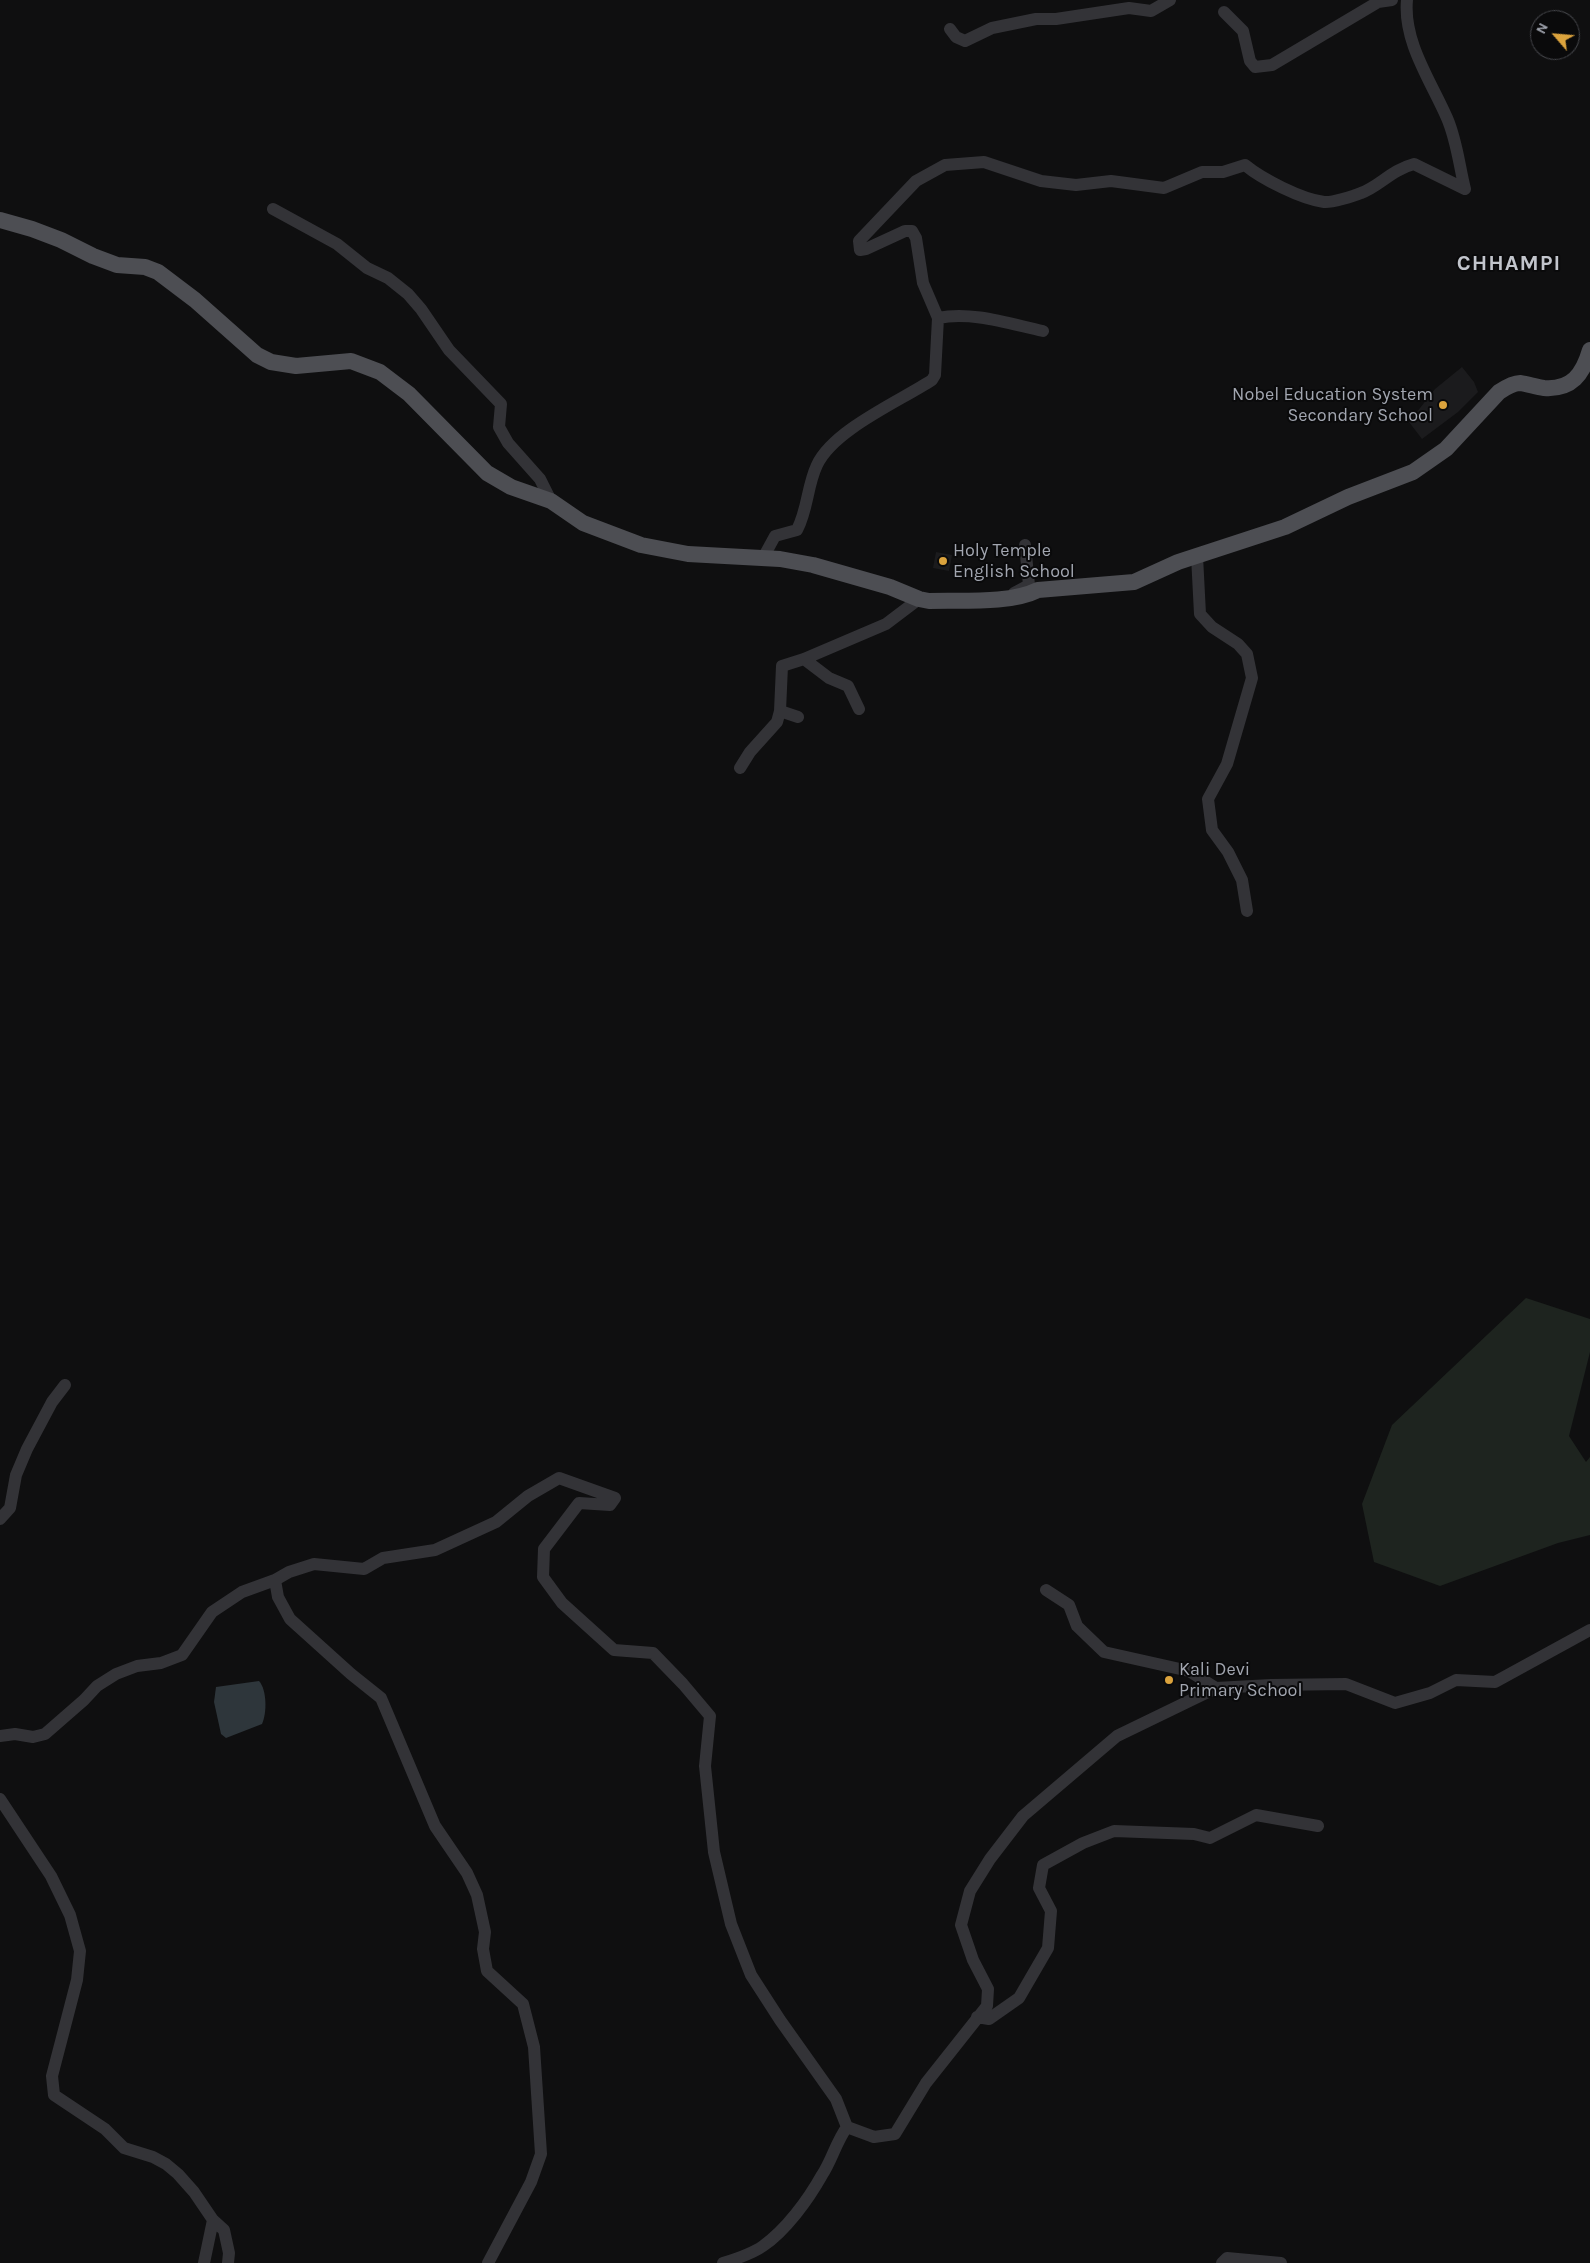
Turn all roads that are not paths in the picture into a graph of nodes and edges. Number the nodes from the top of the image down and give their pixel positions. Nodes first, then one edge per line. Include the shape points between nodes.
1 (1170, 0) edge
2 (1392, 0) edge
3 (1407, 0) edge
4 (1224, 12) dead end
5 (950, 29) dead end
6 (273, 209) dead end
7 (0, 220) edge
8 (938, 318) junction
9 (1043, 331) dead end
10 (1590, 350) edge
11 (551, 501) junction
12 (1025, 545) dead end
13 (1197, 556) junction
14 (764, 558) junction
15 (1008, 598) junction
16 (919, 599) junction
17 (804, 659) junction
18 (859, 709) dead end
19 (780, 711) junction
20 (798, 717) dead end
21 (740, 768) dead end
22 (1246, 911) dead end
23 (65, 1385) dead end
24 (0, 1519) edge
25 (275, 1580) junction
26 (1046, 1590) dead end
27 (1590, 1630) edge
28 (1216, 1688) junction
29 (0, 1736) edge
30 (0, 1799) edge
31 (1318, 1826) dead end
32 (977, 2018) junction
33 (847, 2127) junction
34 (213, 2220) junction
35 (204, 2263) edge
36 (228, 2263) edge
37 (488, 2263) edge
38 (724, 2263) edge
39 (1222, 2263) edge
40 (1281, 2263) edge

1 - 5 street via 1151,11 1129,8 1010,24 964,41
2 - 4 street via 1378,2 1272,65 1260,67 1255,67 1250,60 1243,30
3 - 8 street via 1410,35 1454,136 1465,189 1414,164 1400,168 1362,193 1325,202 1281,188 1245,165 1223,172 1202,172 1164,188 1110,181 1076,185 1040,181 984,162 945,164 916,181 858,246 860,250 866,249 905,231 912,232 916,238 923,283
6 - 11 street via 336,244 368,268 388,278 414,301 449,350 501,404 499,427 508,443 540,479
7 - 11 main road via 61,240 117,265 145,267 158,272 257,355 271,362 296,366 351,361 380,372 409,394 487,473 511,487
8 - 9 street via 970,316
8 - 14 street via 937,369 932,380 832,443 818,464 804,517 797,530 775,536
10 - 13 main road via 1581,373 1563,385 1543,388 1520,383 1499,392 1446,449 1413,472 1348,496 1285,527
11 - 14 main road via 583,523 641,544 688,554
12 - 15 street via 1029,585
13 - 15 main road via 1134,582 1038,590
13 - 22 street via 1200,614 1247,654 1252,678 1227,764 1208,799 1212,830 1242,880
14 - 16 main road via 813,565 890,587
15 - 16 main road
16 - 17 street via 886,624
17 - 18 street via 829,678 848,686
17 - 19 street via 782,666
19 - 20 street
19 - 21 street via 775,726 750,752
23 - 24 street via 27,1449 16,1476 10,1508
25 - 29 street via 242,1592 212,1612 182,1655 161,1663 137,1666 97,1686 45,1734 34,1737
25 - 33 street via 314,1564 364,1569 384,1558 435,1550 496,1522 528,1496 559,1478 615,1498 610,1506 578,1503 544,1550 544,1577 562,1603 614,1650 653,1654 710,1716 705,1766 714,1852 731,1924 752,1975 836,2099
25 - 37 street via 278,1597 290,1619 381,1698 435,1826 467,1873 477,1895 486,1932 483,1949 486,1971 523,2004 534,2047 541,2154 531,2182
26 - 28 street via 1069,1605 1076,1626 1104,1652 1189,1671
27 - 28 street via 1495,1682 1456,1680 1430,1693 1395,1703 1346,1684
28 - 32 street via 1117,1736 1023,1816 990,1859 970,1892 961,1924 973,1960 988,1989 987,2006
30 - 34 street via 51,1876 70,1914 80,1952 77,1980 52,2076 54,2095 105,2129 124,2148 166,2164 194,2192
31 - 32 street via 1256,1815 1210,1838 1194,1834 1114,1831 1083,1843 1043,1865 1039,1888 1051,1911 1048,1948 1019,1998 989,2019
32 - 33 street via 926,2083 895,2134 874,2137
33 - 38 street via 823,2175 778,2233 762,2247
34 - 35 street
34 - 36 street via 224,2230
39 - 40 street via 1227,2258

